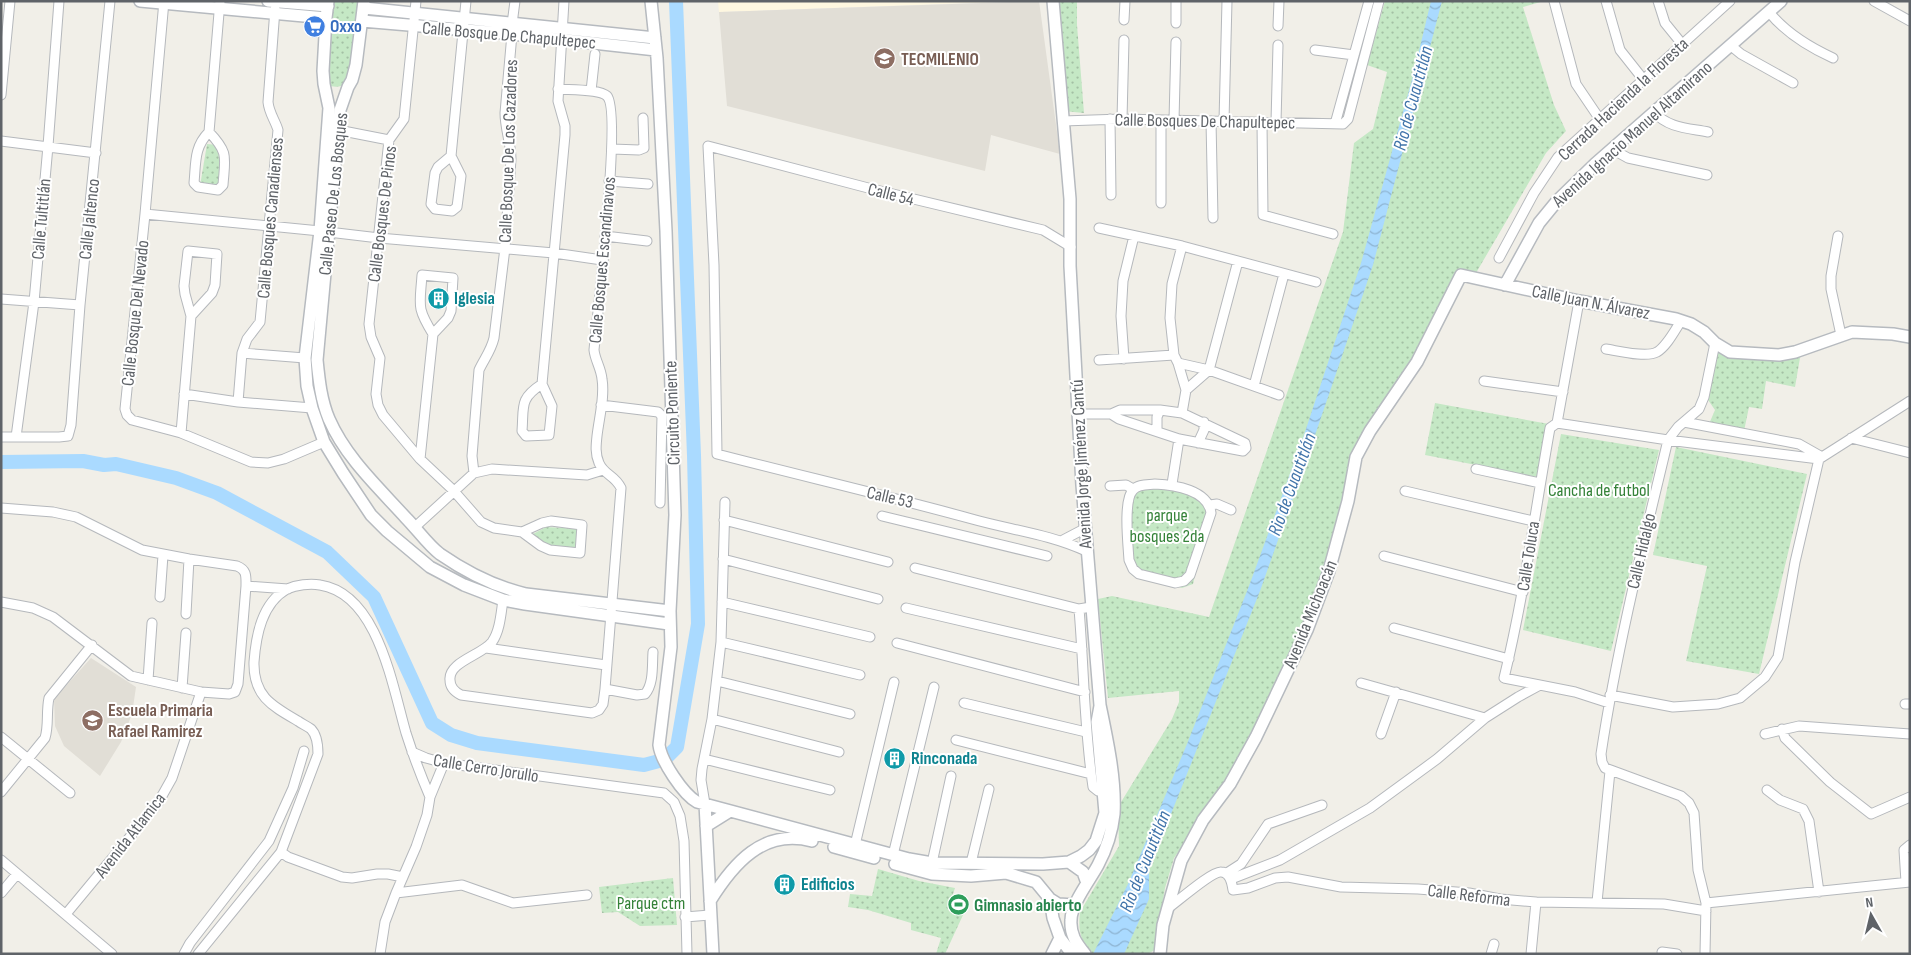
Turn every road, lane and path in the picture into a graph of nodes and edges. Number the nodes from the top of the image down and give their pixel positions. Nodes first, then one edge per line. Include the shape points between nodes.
1 (10, 1) edge
2 (58, 1) edge
3 (110, 1) edge
4 (140, 1) edge
5 (268, 1) edge
6 (416, 1) edge
7 (466, 1) edge
8 (515, 1) edge
9 (564, 1) edge
10 (651, 1) edge
11 (1053, 1) edge
12 (1125, 1) edge
13 (1176, 1) edge
14 (1227, 1) edge
15 (1278, 1) edge
16 (1369, 1) edge
17 (1379, 1) edge
18 (1554, 1) edge
19 (1606, 1) edge
20 (1658, 1) edge
21 (1714, 1) edge
22 (1730, 1) edge
23 (1780, 1) edge
24 (1874, 1) edge
25 (163, 2) edge
26 (220, 5) edge
27 (364, 5) edge
28 (275, 8) edge
29 (327, 8) edge
30 (1722, 8) junction
31 (1769, 12) junction
32 (415, 13) junction
33 (464, 19) junction
34 (1124, 20) dead end
35 (362, 21) junction
36 (1910, 21) edge
37 (1176, 23) dead end
38 (413, 26) junction
39 (1278, 26) dead end
40 (512, 29) junction
41 (463, 31) junction
42 (562, 34) junction
43 (655, 38) junction
44 (1124, 40) dead end
45 (1176, 42) dead end
46 (1682, 44) junction
47 (1278, 45) dead end
48 (1730, 45) junction
49 (656, 50) junction
50 (1315, 50) dead end
51 (595, 54) dead end
52 (1354, 55) junction
53 (1833, 58) dead end
54 (1643, 79) junction
55 (1793, 83) dead end
56 (324, 84) junction
57 (348, 87) junction
58 (558, 89) junction
59 (592, 91) junction
60 (1, 95) edge
61 (1654, 112) junction
62 (643, 118) dead end
63 (1599, 118) junction
64 (1110, 119) junction
65 (1122, 119) junction
66 (1161, 120) junction
67 (1174, 120) junction
68 (1063, 121) junction
69 (1211, 121) junction
70 (1224, 121) junction
71 (1262, 122) junction
72 (1276, 122) junction
73 (1335, 124) junction
74 (338, 130) junction
75 (209, 132) junction
76 (1708, 132) dead end
77 (389, 140) junction
78 (1, 141) edge
79 (48, 146) junction
80 (1614, 147) junction
81 (612, 149) junction
82 (96, 153) junction
83 (451, 156) junction
84 (1707, 175) dead end
85 (609, 181) junction
86 (648, 184) dead end
87 (1111, 195) dead end
88 (1161, 203) dead end
89 (145, 214) junction
90 (1213, 218) dead end
91 (270, 227) junction
92 (1099, 228) dead end
93 (324, 231) junction
94 (1333, 234) dead end
95 (605, 236) junction
96 (1134, 236) junction
97 (1838, 236) dead end
98 (379, 238) junction
99 (647, 241) dead end
100 (1182, 246) junction
101 (1071, 247) junction
102 (505, 248) junction
103 (554, 253) junction
104 (1499, 258) dead end
105 (602, 260) junction
106 (1238, 261) junction
107 (1284, 274) junction
108 (1461, 275) joint
109 (1316, 282) dead end
110 (1505, 285) junction
111 (1, 299) edge
112 (1579, 301) junction
113 (34, 302) junction
114 (80, 305) junction
115 (192, 316) junction
116 (1682, 320) junction
117 (433, 334) junction
118 (1841, 335) junction
119 (1910, 337) edge
120 (1715, 343) junction
121 (1606, 349) dead end
122 (242, 353) junction
123 (311, 359) junction
124 (1124, 359) junction
125 (1176, 359) junction
126 (1099, 360) dead end
127 (1209, 370) junction
128 (1484, 381) dead end
129 (542, 384) junction
130 (1254, 386) junction
131 (1186, 390) junction
132 (1563, 392) junction
133 (184, 394) junction
134 (1279, 395) dead end
135 (1910, 401) edge
136 (238, 402) junction
137 (601, 405) junction
138 (312, 408) junction
139 (1160, 410) junction
140 (1182, 413) junction
141 (1078, 414) junction
142 (1110, 414) junction
143 (1204, 422) junction
144 (1684, 422) junction
145 (1557, 423) junction
146 (1157, 431) junction
147 (181, 433) junction
148 (1, 437) edge
149 (16, 437) junction
150 (1851, 438) junction
151 (1179, 439) junction
152 (1668, 440) junction
153 (324, 442) junction
154 (1198, 443) junction
155 (1910, 453) edge
156 (717, 454) joint
157 (420, 458) junction
158 (1820, 458) junction
159 (357, 464) junction
160 (1476, 469) dead end
161 (603, 470) junction
162 (474, 472) junction
163 (343, 473) junction
164 (1540, 483) junction
165 (1172, 484) junction
166 (1110, 486) dead end
167 (1133, 489) junction
168 (453, 490) junction
169 (1405, 491) dead end
170 (725, 502) dead end
171 (660, 503) dead end
172 (1210, 505) junction
173 (1, 508) edge
174 (1231, 510) dead end
175 (882, 516) dead end
176 (724, 520) junction
177 (974, 520) junction
178 (1533, 521) junction
179 (415, 527) junction
180 (1084, 529) junction
181 (522, 532) junction
182 (970, 537) junction
183 (1063, 540) junction
184 (1086, 550) junction
185 (439, 553) junction
186 (163, 555) junction
187 (1047, 556) dead end
188 (1384, 556) dead end
189 (723, 559) junction
190 (189, 560) junction
191 (888, 562) dead end
192 (430, 567) junction
193 (915, 568) dead end
194 (246, 586) junction
195 (288, 589) junction
196 (1523, 592) junction
197 (160, 597) dead end
198 (878, 599) dead end
199 (503, 600) junction
200 (1, 602) edge
201 (722, 602) junction
202 (1091, 607) junction
203 (906, 608) dead end
204 (1079, 609) junction
205 (610, 611) junction
206 (670, 611) junction
207 (186, 614) dead end
208 (152, 623) dead end
209 (669, 624) junction
210 (1394, 628) dead end
211 (186, 633) dead end
212 (870, 637) dead end
213 (721, 642) junction
214 (897, 643) dead end
215 (92, 645) junction
216 (486, 648) junction
217 (1082, 649) junction
218 (653, 652) dead end
219 (1509, 660) junction
220 (606, 665) junction
221 (860, 675) dead end
222 (148, 680) junction
223 (717, 681) junction
224 (894, 682) dead end
225 (1361, 683) dead end
226 (1540, 685) junction
227 (934, 687) dead end
228 (182, 688) junction
229 (605, 689) junction
230 (200, 692) junction
231 (1085, 692) junction
232 (1396, 692) junction
233 (1609, 699) junction
234 (964, 703) dead end
235 (1100, 706) junction
236 (850, 714) dead end
237 (712, 718) junction
238 (1485, 718) junction
239 (1782, 729) junction
240 (1086, 732) junction
241 (1381, 734) dead end
242 (1765, 734) dead end
243 (1910, 734) edge
244 (1, 737) edge
245 (956, 740) dead end
246 (304, 751) dead end
247 (412, 752) junction
248 (840, 752) dead end
249 (704, 758) junction
250 (29, 760) junction
251 (444, 763) junction
252 (1610, 771) junction
253 (1091, 774) junction
254 (952, 776) dead end
255 (989, 789) dead end
256 (830, 790) dead end
257 (1104, 790) junction
258 (1767, 790) dead end
259 (1, 792) edge
260 (70, 793) dead end
261 (430, 797) junction
262 (1910, 797) edge
263 (706, 804) junction
264 (1322, 805) dead end
265 (730, 811) junction
266 (706, 826) junction
267 (855, 845) junction
268 (1910, 845) edge
269 (281, 852) junction
270 (892, 855) junction
271 (1, 860) edge
272 (1068, 862) junction
273 (932, 863) junction
274 (972, 863) junction
275 (1042, 864) junction
276 (17, 874) junction
277 (1229, 876) junction
278 (403, 877) junction
279 (1036, 882) junction
280 (1908, 882) edge
281 (1087, 883) junction
282 (234, 887) junction
283 (1819, 892) junction
284 (1, 893) edge
285 (396, 894) junction
286 (587, 894) dead end
287 (244, 897) junction
288 (1050, 899) junction
289 (710, 901) junction
290 (1536, 902) junction
291 (1597, 902) junction
292 (1075, 905) junction
293 (1706, 907) junction
294 (1167, 909) junction
295 (66, 914) junction
296 (710, 915) junction
297 (686, 917) junction
298 (1060, 938) junction
299 (1662, 952) dead end
300 (112, 954) edge
301 (184, 954) edge
302 (198, 954) edge
303 (380, 954) edge
304 (687, 954) edge
305 (713, 954) edge
306 (1052, 954) edge
307 (1072, 954) edge
308 (1085, 954) edge
309 (1160, 954) edge
310 (1531, 954) edge
311 (1677, 954) edge
312 (1705, 954) edge

1 - 60 street
2 - 79 street, Calle Tultitlán
3 - 82 street, Calle Jaltenco
4 - 25 main road
5 - 28 main road
6 - 32 street, Calle Bosques De Pinos
7 - 33 street
8 - 40 street, Calle Bosque De Los Cazadores
9 - 42 street
10 - 43 main road, Circuito Poniente
11 - 68 main road, Avenida Jorge Jiménez Cantú
12 - 34 street
13 - 37 street
14 - 70 street
15 - 39 street
16 - 52 street
17 - 73 street, Calle Bosques De Chapultepec via 1346,122
18 - 63 street via 1576,84
19 - 54 street via 1620,50
20 - 46 street via 1664,23
21 - 30 street
22 - 30 street, Cerrada Hacienda la Floresta
23 - 31 main road, Avenida Ignacio Manuel Altamirano
24 - 36 street
25 - 26 main road
25 - 89 street, Calle Bosque Del Nevado
26 - 28 main road
26 - 75 street
27 - 32 main road, Calle Bosque De Chapultepec
27 - 35 main road, Calle Paseo De Los Bosques
28 - 29 main road
28 - 91 street, Calle Bosques Canadienses via 268,102 278,130
29 - 56 main road, Calle Paseo De Los Bosques
30 - 46 street, Cerrada Hacienda la Floresta
31 - 48 main road, Avenida Ignacio Manuel Altamirano
31 - 53 street via 1778,24
32 - 33 main road, Calle Bosque De Chapultepec
32 - 38 street, Calle Bosques De Pinos
33 - 40 main road, Calle Bosque De Chapultepec
33 - 41 street
35 - 38 main road, Calle Bosque De Chapultepec
35 - 57 main road, Calle Paseo De Los Bosques via 356,65
38 - 41 main road, Calle Bosque De Chapultepec
38 - 77 street, Calle Bosques De Pinos via 404,119
40 - 41 main road, Calle Bosque De Chapultepec
40 - 42 main road, Calle Bosque De Chapultepec
40 - 102 street, Calle Bosque De Los Cazadores via 505,113 511,159
41 - 83 street
42 - 43 main road, Calle Bosque De Chapultepec
42 - 49 main road, Calle Bosque De Chapultepec
42 - 58 street
43 - 49 main road, Circuito Poniente
44 - 65 street
45 - 67 street
46 - 54 street, Cerrada Hacienda la Floresta
47 - 72 street
48 - 55 street
48 - 61 main road, Avenida Ignacio Manuel Altamirano
49 - 206 main road, Circuito Poniente via 674,454 675,515
50 - 52 street
51 - 59 street
52 - 73 street
54 - 63 street, Cerrada Hacienda la Floresta
56 - 57 main road via 332,88
56 - 93 main road, Calle Paseo De Los Bosques via 329,108
57 - 74 main road, Calle Paseo De Los Bosques via 340,110
58 - 59 street
58 - 103 street via 565,135
59 - 81 street, Calle Bosques Escandinavos via 607,96 612,105
61 - 76 street via 1669,124
61 - 80 main road, Avenida Ignacio Manuel Altamirano
62 - 81 street via 644,148
63 - 104 street, Cerrada Hacienda la Floresta via 1558,156
64 - 65 street, Calle Bosques De Chapultepec
64 - 68 street, Calle Bosques De Chapultepec
64 - 87 street
65 - 66 street, Calle Bosques De Chapultepec
66 - 67 street, Calle Bosques De Chapultepec
66 - 88 street
67 - 69 street, Calle Bosques De Chapultepec
68 - 101 main road, Avenida Jorge Jiménez Cantú
69 - 70 street, Calle Bosques De Chapultepec
69 - 90 street
70 - 71 street, Calle Bosques De Chapultepec
71 - 72 street, Calle Bosques De Chapultepec
71 - 94 street via 1263,215
72 - 73 street, Calle Bosques De Chapultepec
74 - 77 street
74 - 93 main road, Calle Paseo De Los Bosques
75 - 75 street via 200,140 197,149 194,183 198,187 218,190 223,185 225,154 222,145
77 - 98 street, Calle Bosques De Pinos
78 - 79 street
79 - 82 street
79 - 113 street, Calle Tultitlán
80 - 84 street via 1628,158
80 - 110 main road, Avenida Ignacio Manuel Altamirano via 1551,207
81 - 85 street, Calle Bosques Escandinavos
82 - 114 street, Calle Jaltenco
83 - 83 street via 435,173 431,204 435,209 452,211 456,206 461,176
85 - 86 street
85 - 95 street, Calle Bosques Escandinavos
89 - 91 street
89 - 147 street, Calle Bosque Del Nevado via 125,408 132,420
91 - 93 street
91 - 122 street, Calle Bosques Canadienses via 260,322 247,339
92 - 96 street
93 - 98 street
93 - 123 main road, Calle Paseo De Los Bosques
95 - 99 street
95 - 105 street, Calle Bosques Escandinavos
96 - 100 street
96 - 124 street via 1123,281
97 - 118 street via 1830,276
98 - 102 street
98 - 157 street, Calle Bosques De Pinos via 370,324 371,337 380,358 378,405 382,415
100 - 106 street
100 - 125 street via 1172,284 1170,318
101 - 141 main road, Avenida Jorge Jiménez Cantú
101 - 156 street, Calle 54 via 1043,230 872,190 708,146 714,265
102 - 103 street
102 - 162 street, Calle Bosque De Los Cazadores via 492,350 479,370 472,456
103 - 105 street
103 - 129 street
105 - 137 street, Calle Bosques Escandinavos via 594,350 603,380
106 - 107 street
106 - 127 street
107 - 109 street
107 - 130 street
108 - 110 main road, Calle Juan N. Álvarez
108 - 294 main road, Avenida Michoacán via 1418,362 1370,430 1356,457 1329,571 1307,630 1252,744 1180,861
110 - 112 main road, Calle Juan N. Álvarez
111 - 113 street
112 - 116 main road, Calle Juan N. Álvarez
112 - 132 street, Calle Toluca
113 - 114 street
113 - 149 street, Calle Tultitlán
114 - 149 street, Calle Jaltenco via 68,436
115 - 115 street via 184,286 188,252 217,254 212,293
115 - 133 street
116 - 120 main road, Calle Juan N. Álvarez via 1704,332
116 - 121 street via 1656,353 1646,355
117 - 117 street via 419,309 422,275 453,278 451,311
117 - 157 street
118 - 119 main road, Calle Juan N. Álvarez via 1872,332
118 - 120 main road, Calle Juan N. Álvarez via 1779,355 1730,352
120 - 144 street, Calle Hidalgo via 1699,410
122 - 123 street
122 - 136 street, Calle Bosques Canadienses
123 - 138 main road via 307,386
123 - 159 main road via 330,420
124 - 125 street
124 - 126 street
125 - 127 street
125 - 131 street
127 - 130 street
127 - 131 street
128 - 132 street
129 - 129 street via 552,406 550,433 545,437 526,436 522,431 524,402 530,392
130 - 134 street
131 - 140 street
132 - 145 street, Calle Toluca
133 - 136 street
133 - 147 street
135 - 150 street
136 - 138 street
137 - 161 street, Calle Bosques Escandinavos via 596,450
137 - 171 street via 658,412 662,416
138 - 153 main road
139 - 140 street
139 - 142 street via 1120,410
139 - 146 street
140 - 143 street
141 - 142 street
141 - 180 main road, Avenida Jorge Jiménez Cantú
142 - 146 street
143 - 154 street
143 - 154 street via 1245,443 1246,448 1243,451
144 - 152 street, Calle Hidalgo
144 - 158 street via 1799,444
145 - 152 street
145 - 164 street, Calle Toluca via 1550,428
146 - 151 street
147 - 153 street, Calle Bosque Del Nevado via 251,462 268,463 284,459
148 - 149 street
150 - 155 street
150 - 158 street
151 - 154 street
151 - 165 street
152 - 158 street
152 - 233 street, Calle Hidalgo via 1623,626
153 - 163 main road
156 - 177 street, Calle 53
157 - 168 street
158 - 233 street, Calle Toluca via 1795,562 1778,657 1765,677 1740,698 1718,704 1673,707
159 - 163 main road
159 - 179 main road
160 - 164 street
161 - 162 street via 587,474 492,469
161 - 205 street via 617,479 621,488
162 - 168 street
163 - 192 main road via 372,515
164 - 178 street, Calle Toluca
165 - 167 street via 1141,485
165 - 172 street via 1194,492
166 - 167 street via 1126,485
167 - 172 street via 1128,499 1128,560 1139,574 1175,584 1190,574 1211,513
168 - 179 street
168 - 181 street via 481,522 494,528
169 - 178 street
170 - 176 street
172 - 174 street via 1217,504
173 - 186 street via 76,517 142,550
175 - 182 street
176 - 189 street
176 - 191 street
177 - 182 street
177 - 183 street, Calle 53
178 - 196 street, Calle Toluca
179 - 185 main road
180 - 183 street
180 - 184 main road, Avenida Jorge Jiménez Cantú
181 - 181 street via 542,522 582,525 580,553 550,550
182 - 187 street
183 - 184 street, Calle 53
184 - 202 main road, Avenida Jorge Jiménez Cantú
185 - 192 main road
185 - 205 main road via 503,587
186 - 190 street
186 - 197 street
188 - 196 street
189 - 198 street
189 - 201 street
190 - 194 street via 243,568
190 - 207 street
192 - 199 main road
193 - 204 street
194 - 195 street
194 - 230 street via 235,692
195 - 247 street, Calle Cerro Jorullo via 309,584 327,586 340,590 356,602 370,623 382,653
195 - 269 street via 264,612 254,661 255,679 270,705 312,730 318,754
196 - 219 street, Calle Toluca
199 - 205 main road
199 - 216 street via 498,627
200 - 215 street via 33,608 53,617
201 - 212 street
201 - 213 street
202 - 204 street
202 - 235 main road, Avenida Jorge Jiménez Cantú
203 - 217 street
204 - 217 street
205 - 206 main road
205 - 209 main road
205 - 220 street
206 - 209 main road, Circuito Poniente
208 - 222 street
209 - 263 main road, Circuito Poniente via 671,647 660,754 687,795
210 - 219 street
211 - 228 street
213 - 221 street
213 - 223 street
214 - 231 street
215 - 222 street via 131,676
215 - 250 street via 49,698 48,730
216 - 220 street
216 - 229 street via 453,669 450,684 455,692 592,712 600,710
217 - 231 street
218 - 229 street via 651,678 645,694
219 - 226 street, Calle Toluca via 1504,678
220 - 229 street
222 - 228 street
223 - 236 street
223 - 237 street
224 - 267 street
225 - 232 street
226 - 233 street, Calle Toluca
226 - 238 street
227 - 270 street
228 - 230 street
230 - 295 street, Avenida Atlamica via 172,778 158,803
231 - 240 street
232 - 238 street
232 - 241 street
233 - 252 street, Calle Hidalgo via 1602,762
234 - 240 street
235 - 257 main road via 1097,722
235 - 281 main road, Avenida Jorge Jiménez Cantú via 1105,725 1114,814 1105,848
237 - 248 street
237 - 249 street
238 - 277 street via 1437,759 1370,808 1280,860
239 - 242 street
239 - 243 street via 1799,726
239 - 262 street via 1785,738 1830,782 1871,814
240 - 253 street
244 - 250 street
245 - 253 street
246 - 282 street via 293,788 269,841
247 - 251 street, Calle Cerro Jorullo
247 - 261 street
249 - 256 street
249 - 263 street via 701,780
250 - 259 street
250 - 260 street
251 - 261 street
251 - 297 street, Calle Cerro Jorullo via 664,793 674,802 680,816 684,841
252 - 291 street
252 - 293 street via 1681,796 1689,803 1694,813 1698,870
253 - 257 street via 1093,787 1098,791
254 - 273 street
255 - 274 street
257 - 272 main road via 1105,813 1096,841 1081,856
258 - 283 street via 1780,800 1803,809 1809,821
261 - 278 street via 427,816
263 - 265 main road, Circuito Poniente
263 - 266 main road
264 - 277 street via 1268,824
265 - 266 main road
265 - 267 main road, Circuito Poniente
266 - 289 main road
267 - 270 main road, Circuito Poniente
268 - 280 street via 1903,856
269 - 278 street via 342,877 388,874
269 - 287 street
270 - 273 main road, Circuito Poniente
271 - 276 street
272 - 275 main road
272 - 281 main road via 1083,872
273 - 274 main road, Circuito Poniente
274 - 275 main road, Circuito Poniente
275 - 279 main road
276 - 284 street
276 - 295 street
277 - 290 street, Calle Reforma via 1233,890 1288,877 1341,887 1418,888
277 - 294 street via 1221,871 1212,875
278 - 285 street
279 - 288 main road
279 - 289 main road via 1006,873 971,876 932,874 800,838 779,840 759,847 725,876
280 - 283 street, Calle Reforma
281 - 292 main road, Avenida Jorge Jiménez Cantú
282 - 287 street
282 - 301 street
283 - 293 street, Calle Reforma
285 - 286 street via 462,885 513,903
285 - 303 street via 385,922
287 - 302 street
288 - 292 main road via 1058,904
288 - 298 main road
289 - 296 main road
290 - 291 street, Calle Reforma
290 - 310 street
291 - 293 street, Calle Reforma
292 - 308 main road, Avenida Jorge Jiménez Cantú via 1070,917 1071,930 1075,942
293 - 312 street
294 - 309 main road, Avenida Michoacán
295 - 300 street
296 - 297 street
296 - 305 main road
297 - 304 street
298 - 306 main road
298 - 307 main road
299 - 311 street

